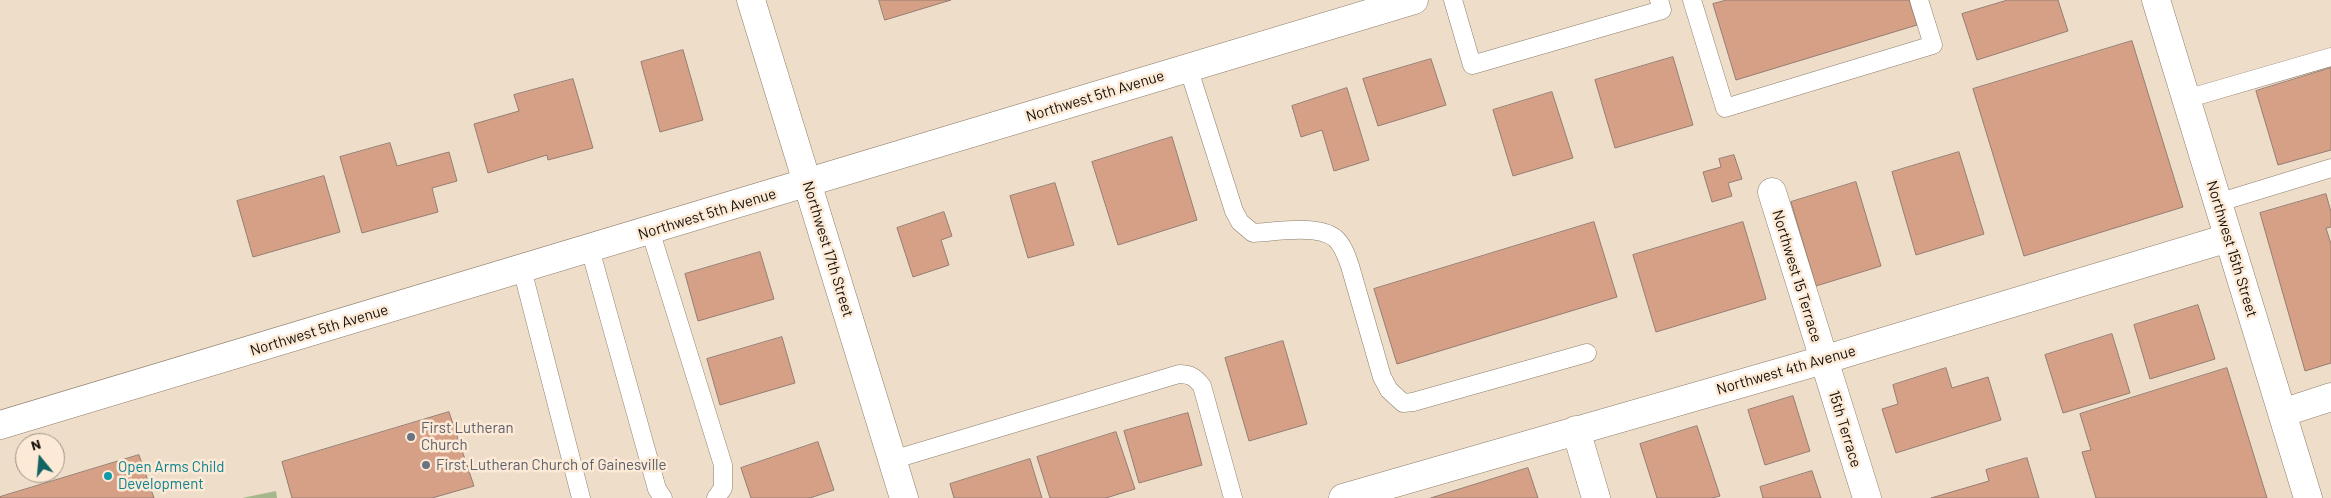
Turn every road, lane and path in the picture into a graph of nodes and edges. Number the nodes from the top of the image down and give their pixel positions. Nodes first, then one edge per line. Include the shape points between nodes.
1 (751, 0) edge
2 (1414, 0) edge
3 (1453, 0) edge
4 (1659, 0) edge
5 (1692, 0) edge
6 (1919, 0) edge
7 (2163, 2) edge
8 (2331, 57) edge
9 (1188, 67) junction
10 (2186, 99) junction
11 (2331, 168) edge
12 (808, 183) junction
13 (1772, 192) dead end
14 (2218, 204) junction
15 (650, 230) junction
16 (2228, 238) junction
17 (590, 249) junction
18 (522, 269) junction
19 (1587, 353) dead end
20 (1823, 360) junction
21 (2331, 397) edge
22 (2282, 413) junction
23 (0, 425) edge
24 (1576, 430) junction
25 (892, 460) junction
26 (581, 498) edge
27 (664, 498) edge
28 (716, 498) edge
29 (904, 498) edge
30 (1233, 498) edge
31 (1344, 498) edge
32 (1596, 498) edge
33 (1866, 498) edge
34 (2308, 498) edge

1 - 12 street, Northwest 17th Street
2 - 9 street, Northwest 5th Avenue
3 - 4 lane via 1472,65 1662,10
5 - 6 lane via 1725,108 1932,45
7 - 10 street, Northwest 15th Street
8 - 10 lane
9 - 12 street, Northwest 5th Avenue
9 - 19 lane via 1240,222 1253,233 1320,230 1336,238 1350,266 1382,377 1389,390 1403,403
10 - 14 street, Northwest 15th Street
11 - 14 lane
12 - 15 street, Northwest 5th Avenue
12 - 25 street, Northwest 17th Street
13 - 20 street, Northwest 15 Terrace
14 - 16 street, Northwest 15th Street
15 - 17 street, Northwest 5th Avenue
15 - 28 lane via 723,465 723,488
16 - 20 street, Northwest 4th Avenue
16 - 22 street, Northwest 15th Street
17 - 18 street, Northwest 5th Avenue
17 - 27 lane via 657,489
18 - 23 street, Northwest 5th Avenue
18 - 26 lane
20 - 24 street, Northwest 4th Avenue
20 - 33 street, 15th Terrace
21 - 22 street
22 - 34 street, Northwest 15th Street
24 - 31 street, Northwest 4th Avenue
24 - 32 street
25 - 29 street, Northwest 17th Street
25 - 30 lane via 1179,374 1188,374 1202,386

